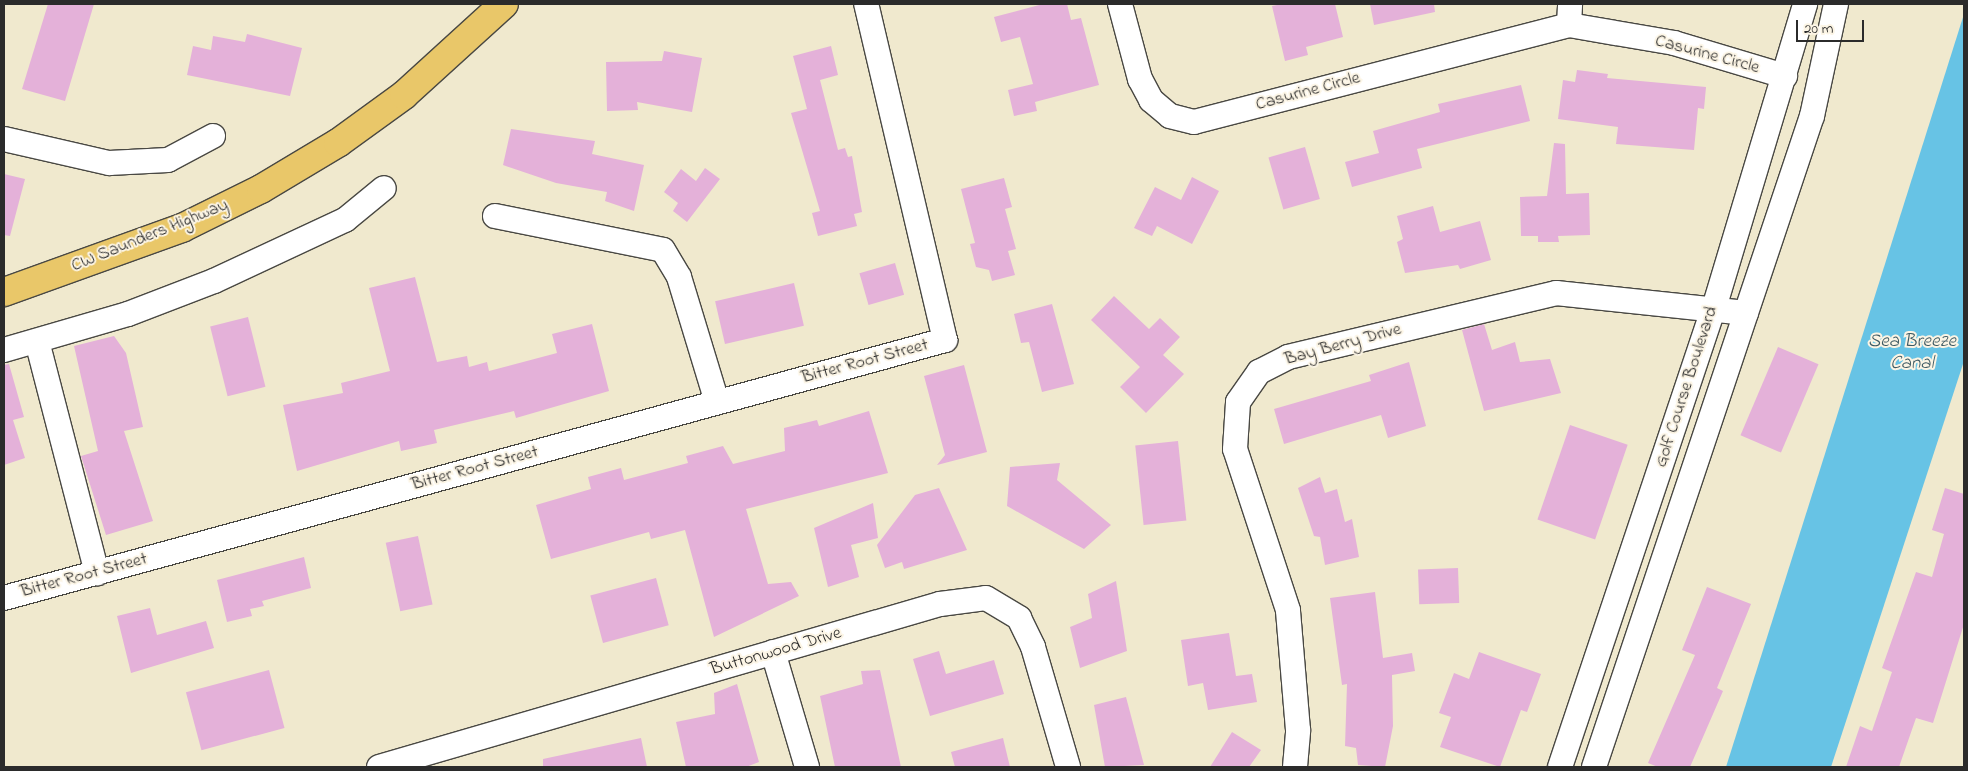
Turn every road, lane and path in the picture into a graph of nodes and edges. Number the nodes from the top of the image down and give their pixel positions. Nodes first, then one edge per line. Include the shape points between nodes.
1 (504, 4) edge
2 (866, 4) edge
3 (1120, 4) edge
4 (1805, 4) edge
5 (1836, 4) edge
6 (1570, 15) edge
7 (1786, 76) junction
8 (213, 136) dead end
9 (4, 139) edge
10 (384, 188) dead end
11 (495, 216) dead end
12 (4, 292) edge
13 (1714, 308) junction
14 (1746, 313) junction
15 (38, 341) junction
16 (4, 350) edge
17 (717, 402) junction
18 (97, 573) junction
19 (4, 598) edge
20 (773, 652) junction
21 (378, 767) edge
22 (808, 767) edge
23 (1068, 767) edge
24 (1295, 767) edge
25 (1560, 767) edge
26 (1594, 767) edge

1 - 12 main road, CW Saunders Highway via 404,95 338,143 261,189 182,228
2 - 17 street, Bitter Root Street via 945,340
3 - 6 street, Casurine Circle via 1140,79 1150,100 1170,116 1194,122
4 - 7 street, Golf Course Boulevard
5 - 14 street, Golf Course Boulevard via 1812,116
6 - 7 street, Casurine Circle
7 - 13 street, Golf Course Boulevard
8 - 9 street via 168,160 109,164
10 - 15 street via 344,220 266,258 128,314
11 - 17 street via 663,250 679,277
13 - 14 street, Bay Berry Drive
13 - 24 street, Bay Berry Drive via 1556,293 1288,357 1258,372 1238,402 1235,448 1288,610 1298,730
13 - 25 street, Golf Course Boulevard
14 - 26 street, Golf Course Boulevard
15 - 16 street
15 - 18 street
17 - 18 street, Bitter Root Street
18 - 19 street, Bitter Root Street
20 - 21 street, Buttonwood Drive
20 - 22 street
20 - 23 street, Buttonwood Drive via 940,604 986,598 1019,618 1033,647

